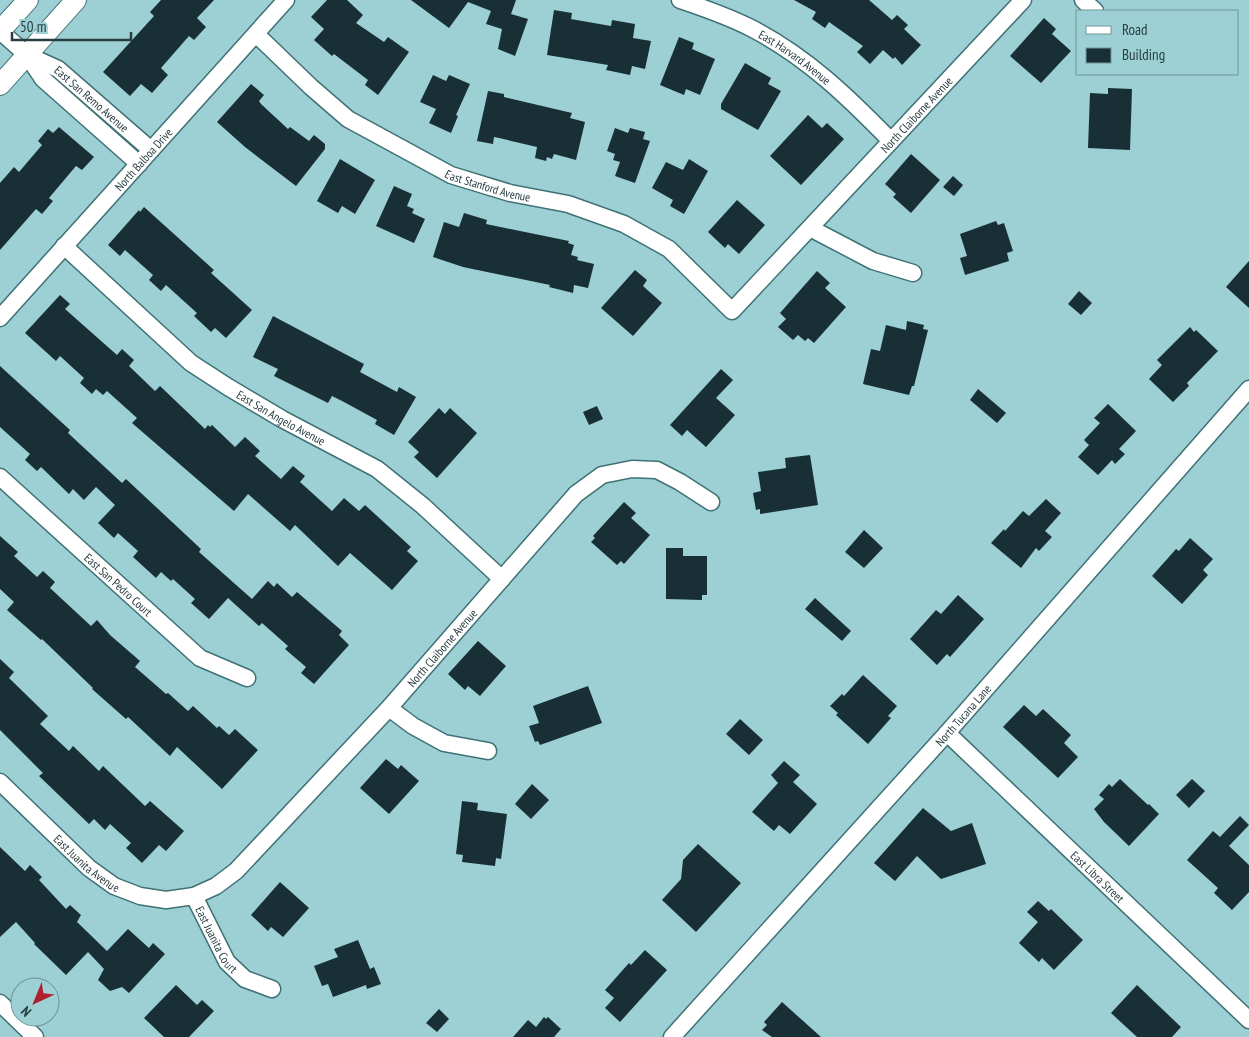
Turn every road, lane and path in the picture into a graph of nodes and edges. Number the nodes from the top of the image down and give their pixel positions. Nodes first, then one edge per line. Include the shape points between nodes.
1 (28, 0) edge
2 (76, 0) edge
3 (286, 0) edge
4 (680, 0) edge
5 (1023, 0) edge
6 (1083, 0) edge
7 (1094, 10) edge
8 (0, 31) edge
9 (256, 34) junction
10 (27, 55) junction
11 (0, 85) edge
12 (891, 141) junction
13 (151, 150) junction
14 (139, 164) junction
15 (810, 228) junction
16 (64, 246) junction
17 (913, 273) dead end
18 (732, 311) joint
19 (0, 318) edge
20 (1249, 389) edge
21 (0, 477) edge
22 (711, 502) dead end
23 (502, 579) junction
24 (247, 678) dead end
25 (389, 708) junction
26 (947, 733) junction
27 (488, 751) dead end
28 (0, 782) edge
29 (194, 896) junction
30 (272, 989) dead end
31 (0, 1003) edge
32 (1249, 1020) edge
33 (680, 1034) edge
34 (35, 1037) edge

1 - 8 main road
2 - 10 main road
3 - 9 street, North Balboa Drive
4 - 12 street, East Harvard Avenue via 751,28 793,53 844,94
5 - 12 street, North Claiborne Avenue
6 - 7 street
8 - 10 street, East San Remo Avenue
9 - 13 street, North Balboa Drive
9 - 18 street, East Stanford Avenue via 348,119 451,175 510,193 568,204 624,224 669,249
10 - 11 main road
10 - 13 street, East San Remo Avenue via 58,69
10 - 14 street, East San Remo Avenue via 43,79
12 - 15 street, North Claiborne Avenue
13 - 14 street, North Balboa Drive
14 - 16 street, North Balboa Drive
15 - 17 street via 873,261
15 - 18 street, North Claiborne Avenue
16 - 19 street, North Balboa Drive
16 - 23 street, East San Angelo Avenue via 191,363 282,419 377,469 423,506
20 - 26 street, North Tucana Lane
21 - 24 street, East San Pedro Court via 200,658
22 - 23 street, North Claiborne Avenue via 657,470 632,469 602,475 576,494
23 - 25 street, North Claiborne Avenue
25 - 27 street via 444,743
25 - 29 street, North Claiborne Avenue via 236,871 216,886
26 - 32 street, East Libra Street
26 - 33 street, North Tucana Lane
28 - 29 street, East Juanita Avenue via 89,868 114,886 140,896 166,900
29 - 30 street, East Juanita Court via 227,962 245,979
31 - 34 street

